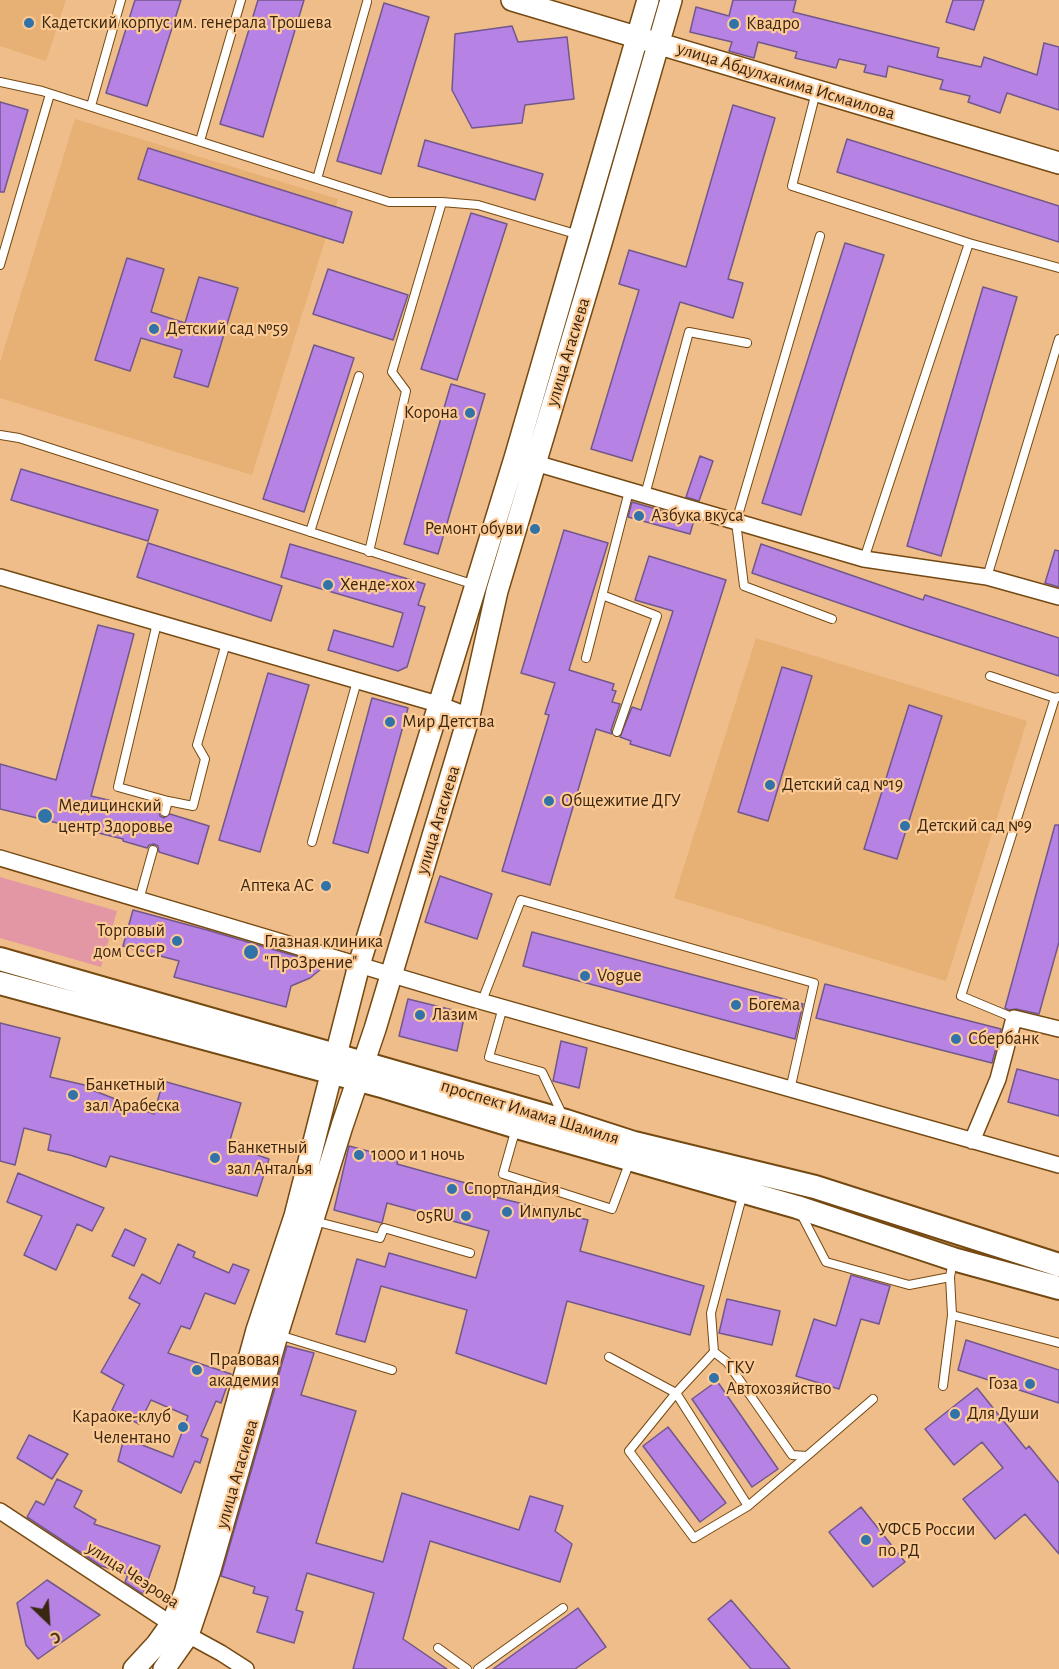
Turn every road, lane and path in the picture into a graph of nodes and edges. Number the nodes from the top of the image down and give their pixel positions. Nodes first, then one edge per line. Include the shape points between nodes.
1 (121, 0) edge
2 (241, 0) edge
3 (512, 0) edge
4 (648, 0) edge
5 (671, 0) edge
6 (367, 2) dead end
7 (636, 38) junction
8 (660, 44) junction
9 (0, 82) edge
10 (817, 90) junction
11 (50, 93) junction
12 (91, 106) junction
13 (200, 141) junction
14 (1059, 163) edge
15 (317, 179) junction
16 (442, 202) junction
17 (580, 235) junction
18 (820, 236) dead end
19 (601, 243) junction
20 (969, 243) junction
21 (0, 265) edge
22 (1059, 268) edge
23 (1059, 339) edge
24 (747, 343) dead end
25 (359, 376) dead end
26 (0, 435) edge
27 (525, 460) junction
28 (629, 490) junction
29 (645, 495) junction
30 (736, 522) junction
31 (310, 532) junction
32 (369, 552) junction
33 (864, 559) junction
34 (0, 577) edge
35 (987, 577) junction
36 (476, 585) junction
37 (496, 591) junction
38 (602, 595) junction
39 (1059, 597) edge
40 (832, 619) dead end
41 (157, 623) junction
42 (226, 643) junction
43 (586, 658) dead end
44 (990, 676) dead end
45 (357, 681) junction
46 (1057, 698) edge
47 (441, 705) junction
48 (470, 716) junction
49 (617, 732) dead end
50 (168, 801) junction
51 (165, 813) dead end
52 (312, 842) dead end
53 (153, 850) dead end
54 (0, 858) edge
55 (139, 900) junction
56 (0, 959) edge
57 (359, 965) junction
58 (391, 973) junction
59 (2, 986) edge
60 (482, 1001) junction
61 (503, 1007) junction
62 (1014, 1018) junction
63 (1059, 1029) edge
64 (335, 1064) junction
65 (359, 1071) junction
66 (790, 1090) junction
67 (566, 1121) junction
68 (517, 1127) junction
69 (972, 1141) junction
70 (631, 1160) junction
71 (1059, 1166) edge
72 (743, 1192) junction
73 (797, 1207) junction
74 (312, 1221) junction
75 (470, 1253) dead end
76 (1059, 1265) edge
77 (951, 1268) junction
78 (1059, 1288) edge
79 (952, 1315) junction
80 (267, 1333) junction
81 (1059, 1343) edge
82 (714, 1352) junction
83 (609, 1357) dead end
84 (392, 1370) dead end
85 (943, 1386) dead end
86 (676, 1393) junction
87 (873, 1398) dead end
88 (807, 1456) junction
89 (748, 1506) junction
90 (0, 1511) edge
91 (562, 1608) dead end
92 (180, 1629) junction
93 (438, 1648) dead end
94 (221, 1653) junction
95 (134, 1669) edge
96 (164, 1669) edge
97 (224, 1669) edge
98 (246, 1669) edge
99 (467, 1669) edge
100 (478, 1669) edge

1 - 12 lane
2 - 13 lane
3 - 7 main road, улица Абдулхакима Исмаилова
4 - 7 main road, улица Агасиева
5 - 8 main road, улица Агасиева
6 - 15 lane
7 - 8 main road, улица Абдулхакима Исмаилова
7 - 17 main road, улица Агасиева
8 - 10 main road, улица Абдулхакима Исмаилова
8 - 19 main road, улица Агасиева
9 - 11 lane
10 - 14 main road, улица Абдулхакима Исмаилова
10 - 20 lane via 792,186
11 - 12 lane
11 - 21 lane
12 - 13 lane
13 - 15 lane
15 - 16 lane via 389,202
16 - 17 lane via 478,205
16 - 32 lane via 392,372 406,391
17 - 19 lane
17 - 27 main road, улица Агасиева
18 - 30 lane
19 - 27 main road, улица Агасиева
20 - 22 lane
20 - 33 lane
23 - 35 lane
24 - 29 lane via 689,332
25 - 31 lane
26 - 31 lane
27 - 28 street
27 - 36 main road, улица Агасиева
27 - 37 main road, улица Агасиева
28 - 29 street
28 - 38 lane
29 - 30 street
30 - 33 street
30 - 40 lane via 744,586
31 - 32 lane
32 - 36 lane
33 - 35 street
34 - 41 street
35 - 39 street
36 - 37 lane
36 - 47 main road, улица Агасиева
37 - 48 main road, улица Агасиева
38 - 43 lane
38 - 49 lane via 657,616
41 - 42 street
41 - 50 lane via 118,787
42 - 45 street
42 - 50 lane via 197,745 205,759 193,806
44 - 46 lane
45 - 47 street
45 - 52 lane
46 - 62 lane via 961,996
47 - 48 street
47 - 57 main road, улица Агасиева
48 - 58 main road, улица Агасиева
50 - 51 lane
53 - 55 lane
54 - 55 street
55 - 57 street
56 - 64 main road, проспект Имама Шамиля
57 - 58 street
57 - 64 main road, улица Агасиева
58 - 60 street
58 - 65 main road, улица Агасиева
59 - 64 main road, проспект Имама Шамиля
60 - 61 street
60 - 66 lane via 521,900 814,983
61 - 66 street
61 - 67 lane via 489,1057 542,1072
62 - 63 street
62 - 69 street via 998,1079
64 - 65 main road, проспект Имама Шамиля
64 - 80 main road, улица Агасиева
65 - 67 main road, проспект Имама Шамиля
65 - 68 main road, проспект Имама Шамиля
65 - 74 main road, улица Агасиева
66 - 69 street
67 - 76 main road, проспект Имама Шамиля via 634,1143 815,1187
68 - 70 main road, проспект Имама Шамиля
68 - 70 lane via 503,1174 612,1209
69 - 71 street
70 - 72 main road, проспект Имама Шамиля
72 - 73 main road, проспект Имама Шамиля
72 - 82 lane via 711,1313
73 - 77 main road, проспект Имама Шамиля
73 - 77 lane via 826,1262 909,1285
74 - 75 lane via 380,1238 384,1228
74 - 80 main road, улица Агасиева
77 - 78 main road, проспект Имама Шамиля
77 - 79 lane
79 - 81 lane
79 - 85 lane
80 - 84 lane
80 - 92 main road, улица Агасиева via 184,1593
82 - 86 lane
82 - 88 lane via 728,1362 792,1455
83 - 86 lane
86 - 89 lane
86 - 89 lane via 629,1451 694,1538
87 - 88 lane
88 - 89 lane
90 - 92 street, улица Чеэрова
91 - 100 lane
92 - 94 street, улица Чеэрова
92 - 95 main road via 157,1644
92 - 96 main road
93 - 99 lane
94 - 97 street
94 - 98 street, улица Чеэрова

